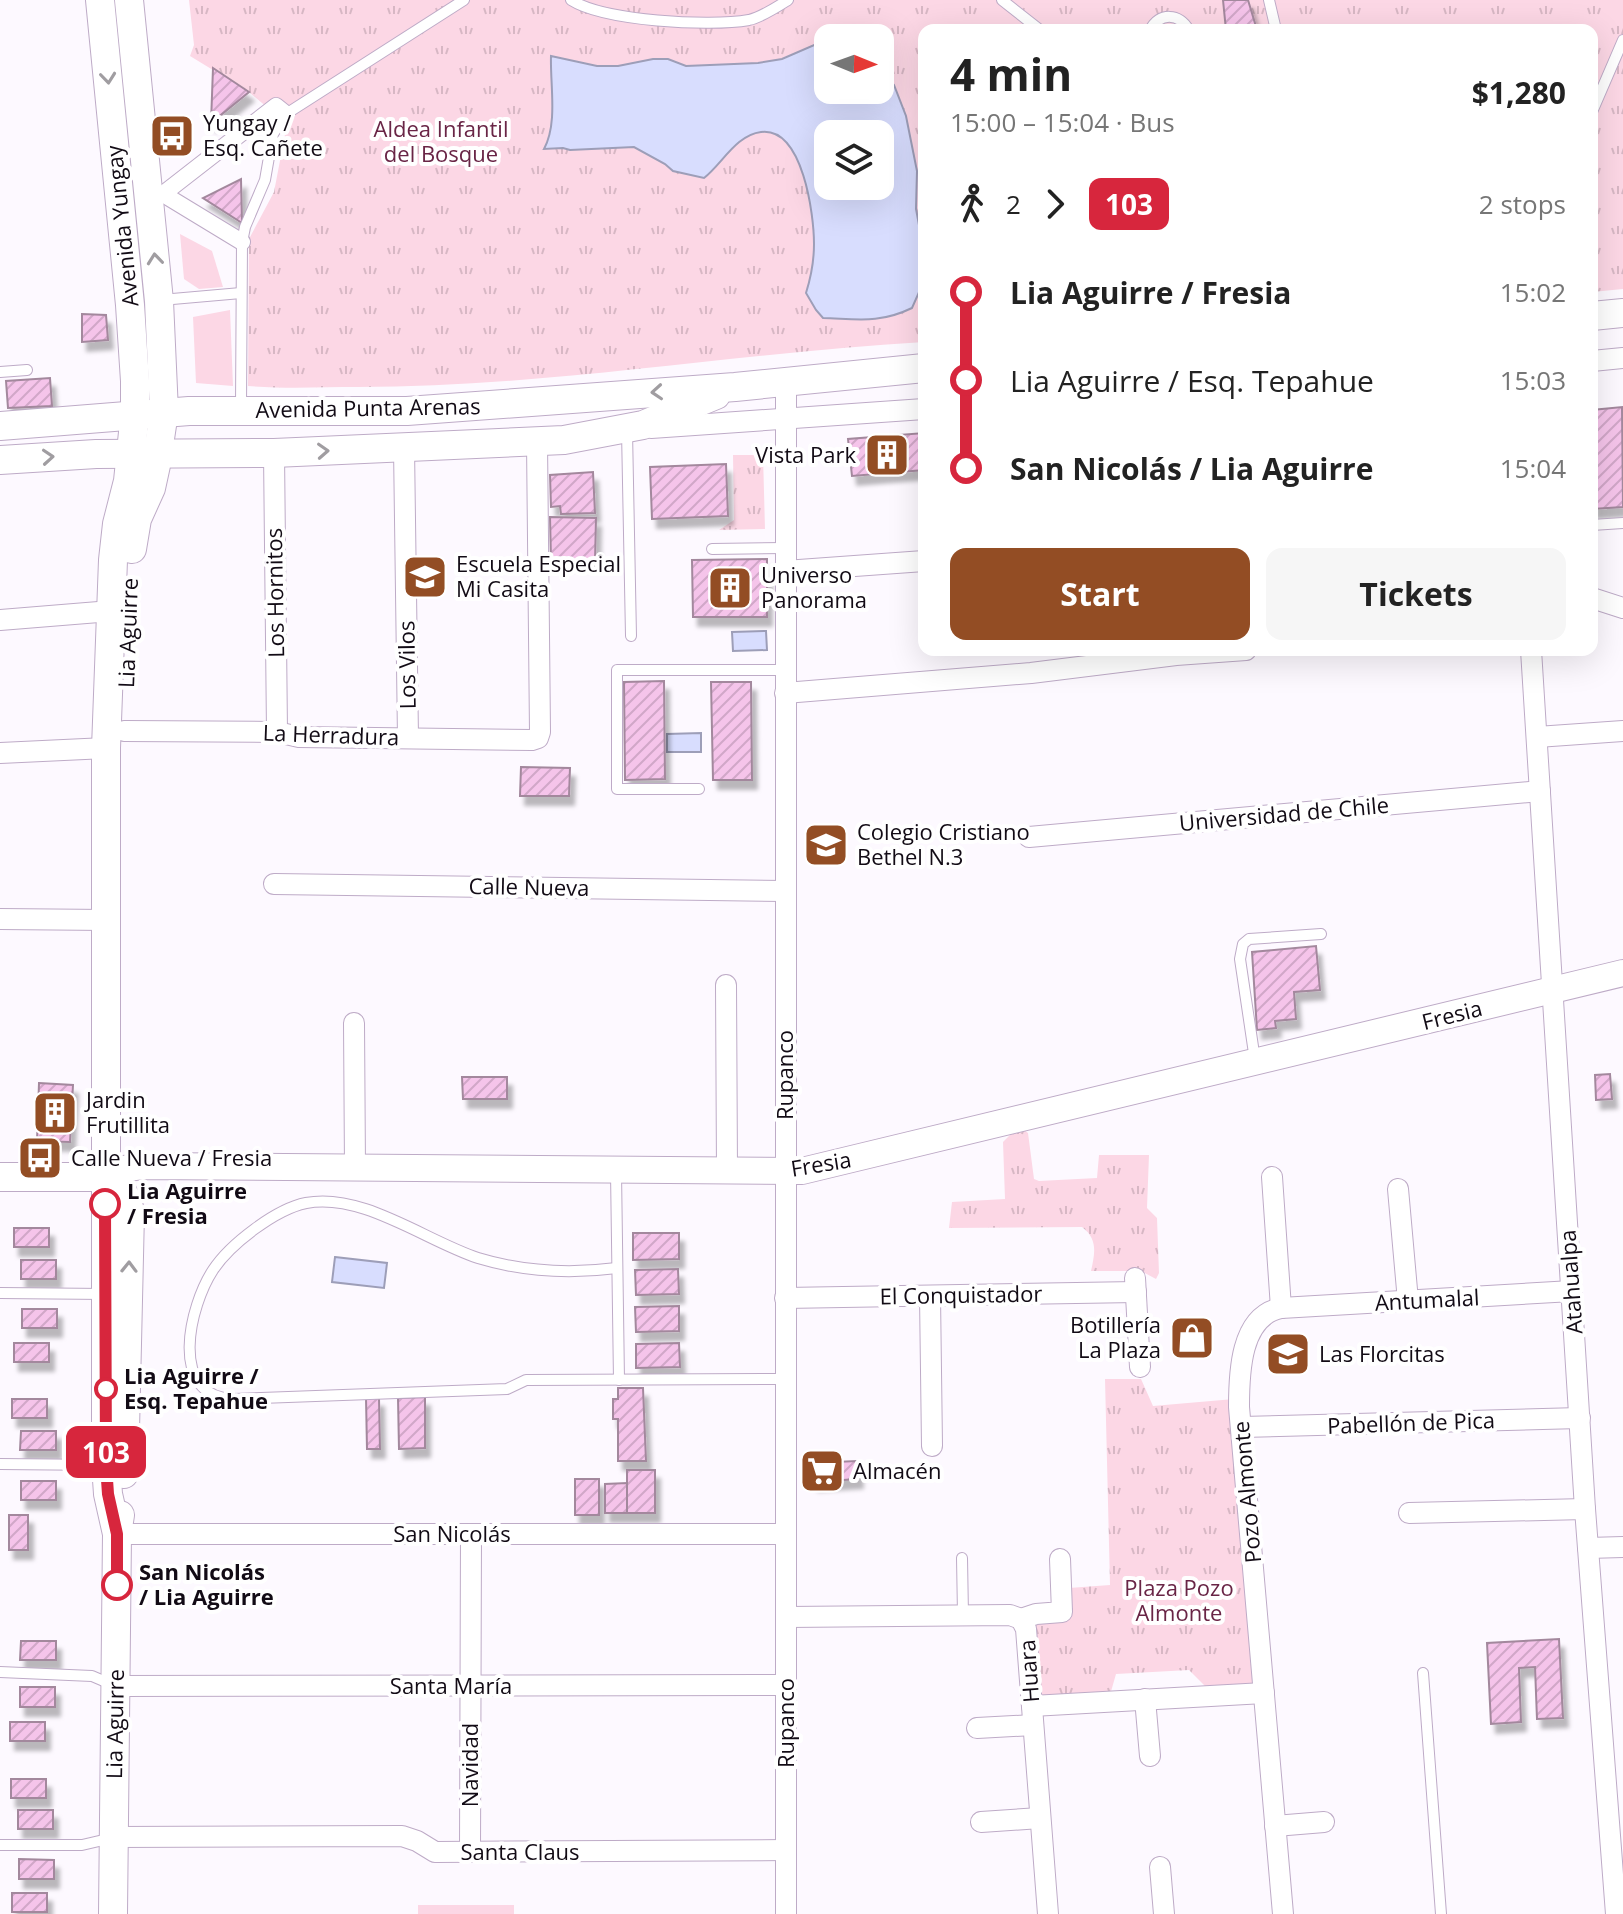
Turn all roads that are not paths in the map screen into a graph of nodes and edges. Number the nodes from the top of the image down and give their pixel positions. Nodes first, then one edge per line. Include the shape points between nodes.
1 (100, 0) edge
2 (129, 0) edge
3 (464, 0) edge
4 (571, 0) edge
5 (788, 0) edge
6 (1002, 0) edge
7 (1269, 0) edge
8 (1032, 24) edge
9 (1155, 24) edge
10 (1185, 24) edge
11 (1275, 24) edge
12 (1623, 40) edge
13 (1598, 98) edge
14 (286, 114) junction
15 (242, 242) junction
16 (241, 293) junction
17 (159, 301) junction
18 (1623, 313) edge
19 (1598, 315) edge
20 (134, 357) junction
21 (1623, 358) edge
22 (1598, 360) edge
23 (918, 369) edge
24 (27, 370) dead end
25 (0, 372) edge
26 (786, 380) junction
27 (735, 387) junction
28 (918, 409) edge
29 (241, 411) junction
30 (164, 412) junction
31 (135, 413) junction
32 (84, 418) junction
33 (785, 418) junction
34 (0, 426) edge
35 (627, 429) junction
36 (537, 442) junction
37 (404, 447) junction
38 (145, 452) junction
39 (274, 453) junction
40 (0, 460) edge
41 (1623, 523) edge
42 (1598, 525) edge
43 (785, 548) junction
44 (712, 549) dead end
45 (918, 561) edge
46 (785, 571) junction
47 (1598, 600) edge
48 (1623, 608) edge
49 (111, 611) junction
50 (0, 620) edge
51 (631, 636) dead end
52 (1175, 656) edge
53 (1531, 656) edge
54 (785, 670) junction
55 (785, 693) junction
56 (1623, 731) edge
57 (277, 732) junction
58 (1537, 737) junction
59 (408, 738) junction
60 (115, 739) junction
61 (0, 753) edge
62 (699, 789) dead end
63 (1540, 791) junction
64 (1029, 837) dead end
65 (274, 884) dead end
66 (785, 891) junction
67 (0, 919) edge
68 (106, 920) junction
69 (1321, 934) dead end
70 (1623, 973) edge
71 (726, 985) dead end
72 (1553, 990) junction
73 (354, 1023) dead end
74 (1256, 1062) junction
75 (355, 1168) junction
76 (616, 1170) junction
77 (727, 1171) junction
78 (785, 1171) junction
79 (0, 1177) edge
80 (105, 1177) junction
81 (1272, 1177) dead end
82 (1398, 1189) dead end
83 (617, 1268) junction
84 (1572, 1291) junction
85 (0, 1293) edge
86 (930, 1296) junction
87 (117, 1298) junction
88 (785, 1298) junction
89 (1408, 1301) junction
90 (1281, 1308) junction
91 (1140, 1367) dead end
92 (786, 1379) junction
93 (619, 1380) junction
94 (1580, 1418) junction
95 (1242, 1427) junction
96 (932, 1446) dead end
97 (0, 1464) edge
98 (106, 1465) junction
99 (1585, 1509) junction
100 (1409, 1513) dead end
101 (117, 1534) junction
102 (471, 1534) junction
103 (786, 1534) junction
104 (1623, 1547) edge
105 (1588, 1548) junction
106 (962, 1558) dead end
107 (1060, 1559) dead end
108 (963, 1615) junction
109 (787, 1617) junction
110 (1021, 1619) junction
111 (0, 1672) edge
112 (1423, 1673) dead end
113 (786, 1685) junction
114 (115, 1686) junction
115 (471, 1686) junction
116 (1264, 1693) junction
117 (1145, 1699) junction
118 (1032, 1715) junction
119 (977, 1728) dead end
120 (1150, 1756) dead end
121 (1040, 1818) junction
122 (981, 1822) dead end
123 (1324, 1822) dead end
124 (1275, 1826) junction
125 (114, 1837) junction
126 (0, 1845) edge
127 (786, 1850) junction
128 (470, 1852) junction
129 (1160, 1867) dead end
130 (113, 1914) edge
131 (786, 1914) edge
132 (1048, 1914) edge
133 (1164, 1914) edge
134 (1283, 1914) edge
135 (1441, 1914) edge
136 (1616, 1914) edge

1 -> 20 main road, Avenida Yungay
17 -> 2 main road, Avenida Yungay
3 - 14 lane
4 - 5 lane via 615,16 715,21 751,19
6 - 8 lane
7 - 11 lane
9 - 10 lane via 1169,16
12 - 13 lane
14 - 15 lane via 273,134 265,180
14 - 15 street via 276,106 163,194
15 - 16 lane
16 - 17 lane
16 - 29 lane
17 - 30 main road, Avenida Yungay
18 - 19 main road
20 - 31 main road, Avenida Yungay
20 - 32 main road via 117,391
21 - 22 street
23 - 26 main road, Avenida Punta Arenas
24 - 25 lane
26 - 27 main road, Avenida Punta Arenas
26 - 33 street, Rupanco
27 -> 29 main road, Avenida Punta Arenas via 407,411
27 - 35 main road, Avenida Punta Arenas
28 - 33 street, Avenida Punta Arenas
29 - 30 main road, Avenida Punta Arenas
30 - 31 main road, Avenida Punta Arenas
30 - 38 main road, Avenida Yungay
31 - 32 main road, Avenida Punta Arenas
31 - 38 main road, Avenida Yungay
32 - 34 main road, Avenida Punta Arenas
33 - 35 street, Avenida Punta Arenas
33 - 43 street, Rupanco
35 - 36 main road, Avenida Punta Arenas
35 - 51 lane
36 - 37 main road, Avenida Punta Arenas
36 - 59 street, La Herradura via 538,738
39 -> 37 main road, Avenida Punta Arenas
37 - 59 street, Los Vilos
38 - 39 main road, Avenida Punta Arenas
40 -> 38 main road, Avenida Punta Arenas
38 - 49 main road, Lia Aguirre via 128,481 117,524
38 - 60 main road, Lia Aguirre via 151,488 133,536
39 - 57 street, Los Hornitos
41 - 42 lane
43 - 44 lane
43 - 46 street, Rupanco
45 - 46 street
46 - 54 street, Rupanco
47 - 48 street
49 - 50 street
49 - 60 main road, Lia Aguirre
52 - 55 street
53 - 58 street, Atahualpa
54 - 55 street, Rupanco
54 - 62 lane via 617,670 617,789
55 - 66 street, Rupanco
56 - 58 street
57 - 59 street, La Herradura
57 - 60 street, La Herradura
58 - 63 street, Atahualpa
60 - 61 street, La Herradura
60 - 68 main road, Lia Aguirre
63 - 64 street, Universidad de Chile
63 - 72 street, Atahualpa
65 - 66 street, Calle Nueva
66 - 78 street, Rupanco
67 - 68 street
68 - 80 main road, Lia Aguirre
69 - 74 lane via 1249,939 1243,944 1240,959
70 - 72 street, Fresia
71 - 77 street
72 - 74 street, Fresia
72 - 84 street, Atahualpa
73 - 75 street
74 - 78 street, Fresia via 818,1168
75 - 76 street, Fresia
75 - 80 street, Fresia via 143,1166
76 - 77 street, Fresia
76 - 83 lane
77 - 78 street, Fresia
78 - 88 street, Rupanco
79 - 80 main road, Fresia
80 - 87 main road, Lia Aguirre via 118,1186 129,1206
81 - 90 street
82 - 89 street
83 - 93 lane
83 - 93 lane via 557,1272 503,1264 354,1206 307,1203 271,1218 221,1258 197,1300 189,1349 200,1385 223,1399 507,1389 526,1380
84 - 89 street, Antumalal
84 - 94 street, Atahualpa
85 - 87 lane
86 - 88 street, El Conquistador
86 - 91 street, El Conquistador via 1136,1285
86 - 96 street
87 - 98 main road, Lia Aguirre
87 - 101 main road, Lia Aguirre via 125,1471
88 - 92 street, Rupanco
89 - 90 street, Antumalal
90 - 95 street, Pozo Almonte via 1264,1315 1243,1352
92 - 93 lane
92 - 103 street, Rupanco
94 - 95 street, Pabellón de Pica
94 - 99 street, Atahualpa
95 - 116 street, Pozo Almonte
97 - 98 lane
98 - 101 main road, Lia Aguirre
99 - 100 street
99 - 105 street, Atahualpa
101 - 102 street, San Nicolás
101 - 114 main road, Lia Aguirre
102 - 103 street, San Nicolás
102 - 115 street, Navidad
103 - 109 street, Rupanco
104 - 105 street
105 - 136 street, Atahualpa
106 - 108 lane
107 - 110 street via 1062,1612
108 - 109 street
108 - 110 street
109 - 113 street, Rupanco
110 - 118 street, Huara
111 - 114 lane via 92,1676
112 - 135 lane
113 - 115 street, Santa María
113 - 127 street, Rupanco
114 - 115 street, Santa María
114 - 125 main road, Lia Aguirre
115 - 128 street, Navidad
116 - 117 street
116 - 124 street, Pozo Almonte
117 - 118 street
117 - 120 street
118 - 119 street, Huara
118 - 121 street, Huara
121 - 122 street
121 - 132 street, Huara
123 - 124 street
124 - 134 street, Pozo Almonte
125 - 126 lane via 82,1845
125 - 128 street, Santa Claus via 402,1836 435,1852
125 - 130 main road, Lia Aguirre
127 - 128 street, Santa Claus
127 - 131 street, Rupanco
129 - 133 street

